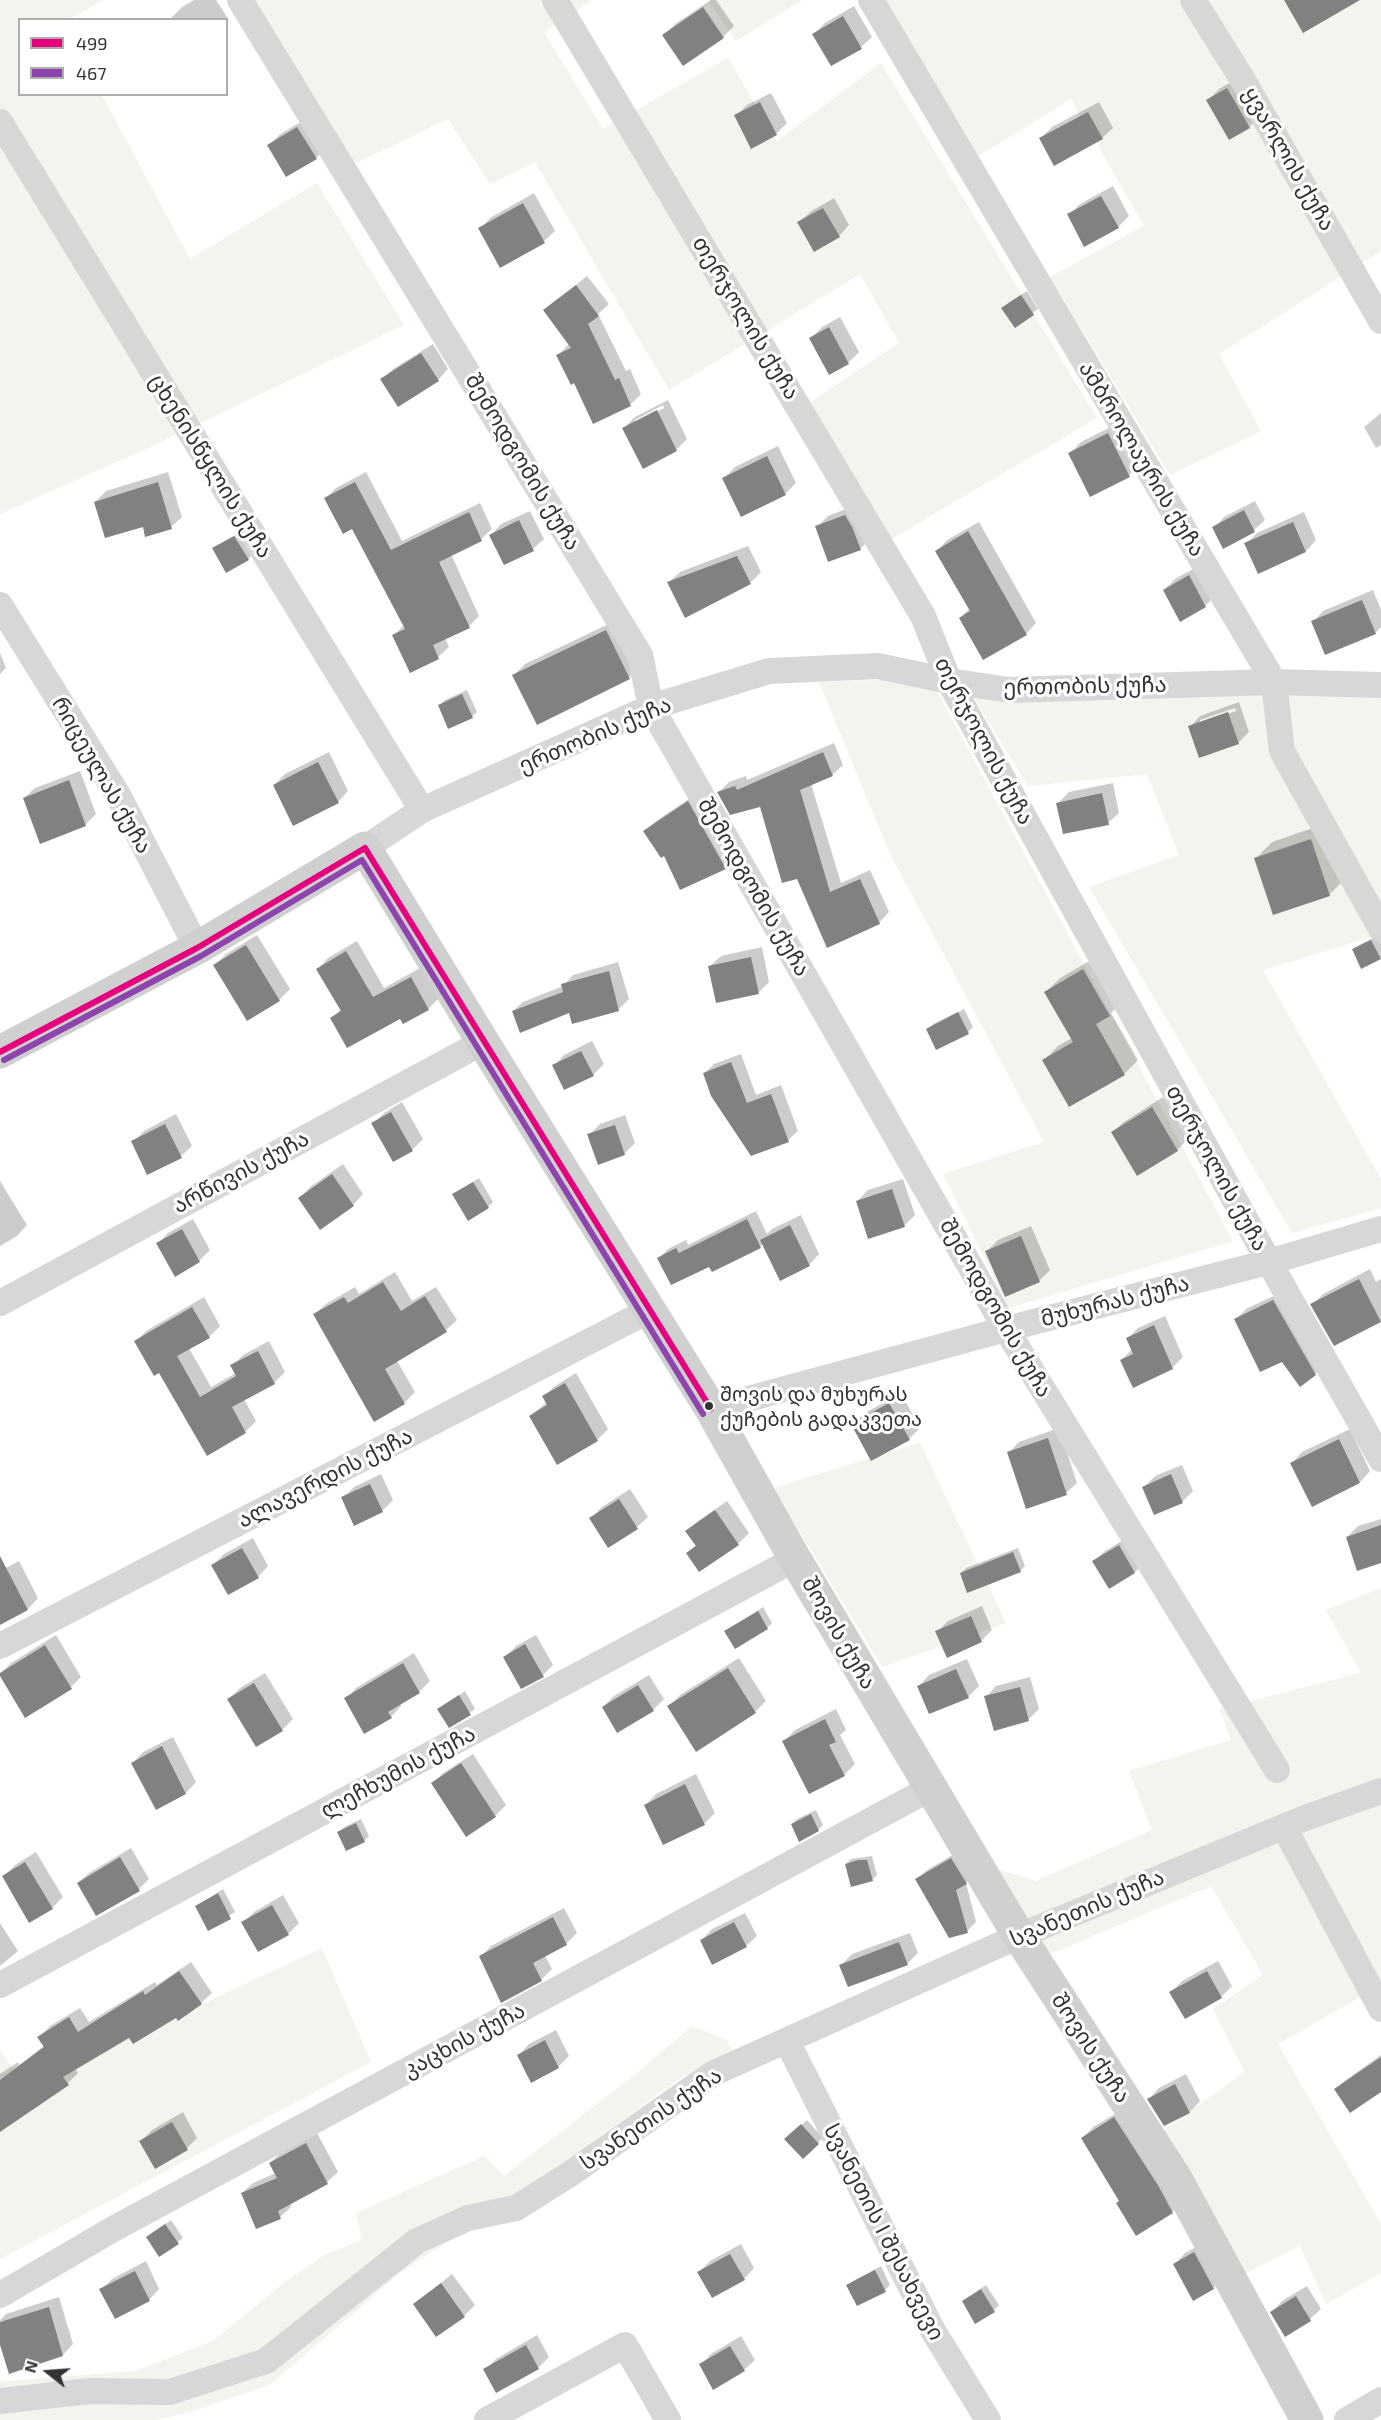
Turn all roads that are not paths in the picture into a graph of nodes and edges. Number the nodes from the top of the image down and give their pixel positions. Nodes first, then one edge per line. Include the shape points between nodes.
1 (240, 0) edge
2 (555, 0) edge
3 (871, 0) edge
4 (1193, 0) edge
5 (0, 122) edge
6 (1381, 321) edge
7 (0, 605) edge
8 (949, 681) junction
9 (1274, 682) junction
10 (1381, 685) edge
11 (651, 707) junction
12 (422, 810) junction
13 (365, 848) junction
14 (1381, 929) edge
15 (197, 948) junction
16 (483, 1042) junction
17 (0, 1052) edge
18 (1381, 1229) edge
19 (1269, 1262) junction
20 (0, 1303) edge
21 (650, 1310) junction
22 (1006, 1329) junction
23 (711, 1409) junction
24 (1381, 1459) edge
25 (795, 1559) junction
26 (0, 1646) edge
27 (1277, 1770) dead end
28 (930, 1788) junction
29 (1381, 1791) edge
30 (1284, 1827) junction
31 (1019, 1936) junction
32 (0, 1985) edge
33 (1381, 2009) edge
34 (787, 2041) junction
35 (0, 2295) edge
36 (1381, 2400) edge
37 (0, 2401) edge
38 (487, 2420) edge
39 (668, 2420) edge
40 (988, 2420) edge
41 (1307, 2420) edge
42 (1347, 2420) edge

1 - 11 street, შემოდგომის ქუჩა via 640,655
2 - 8 street, თერჯოლის ქუჩა via 923,616
3 - 9 street, ამბროლაურის ქუჩა
4 - 6 street, ყვარლის ქუჩა
5 - 12 street, ცხენისწყლის ქუჩა
7 - 15 street, რიცეულას ქუჩა via 118,795
8 - 9 street, ერთობის ქუჩა via 1010,690
8 - 11 street, ერთობის ქუჩა via 878,666 769,671
8 - 19 street, თერჯოლის ქუჩა
9 - 10 street, ერთობის ქუჩა
9 - 14 street, ამბროლაურის ქუჩა via 1282,751
11 - 12 street, ერთობის ქუჩა
11 - 22 street, შემოდგომის ქუჩა
12 - 13 street, ერთობის ქუჩა
13 - 15 street
13 - 16 street, შოვის ქუჩა
15 - 17 street
16 - 20 street, არწივის ქუჩა
16 - 21 street, შოვის ქუჩა
18 - 19 street, მუხურას ქუჩა
19 - 22 street, მუხურას ქუჩა
19 - 24 street, თერჯოლის ქუჩა
21 - 23 street, შოვის ქუჩა
21 - 26 street, ალავერდის ქუჩა
22 - 23 street, მუხურას ქუჩა
22 - 27 street, შემოდგომის ქუჩა
23 - 25 street, შოვის ქუჩა
25 - 28 street, შოვის ქუჩა
25 - 32 street, ლეჩხუმის ქუჩა
28 - 31 street, შოვის ქუჩა
28 - 35 street, კაცხის ქუჩა via 115,2228
29 - 30 street, სვანეთის ქუჩა
30 - 31 street, სვანეთის ქუჩა
30 - 33 street
31 - 34 street, სვანეთის ქუჩა
31 - 41 street, შოვის ქუჩა via 1174,2177
34 - 37 street, სვანეთის ქუჩა via 714,2073 516,2208 468,2217 417,2241 266,2361 170,2392 89,2391
34 - 40 street, სვანეთის I შესახვევი via 932,2329
36 - 42 street
38 - 39 street via 625,2345

